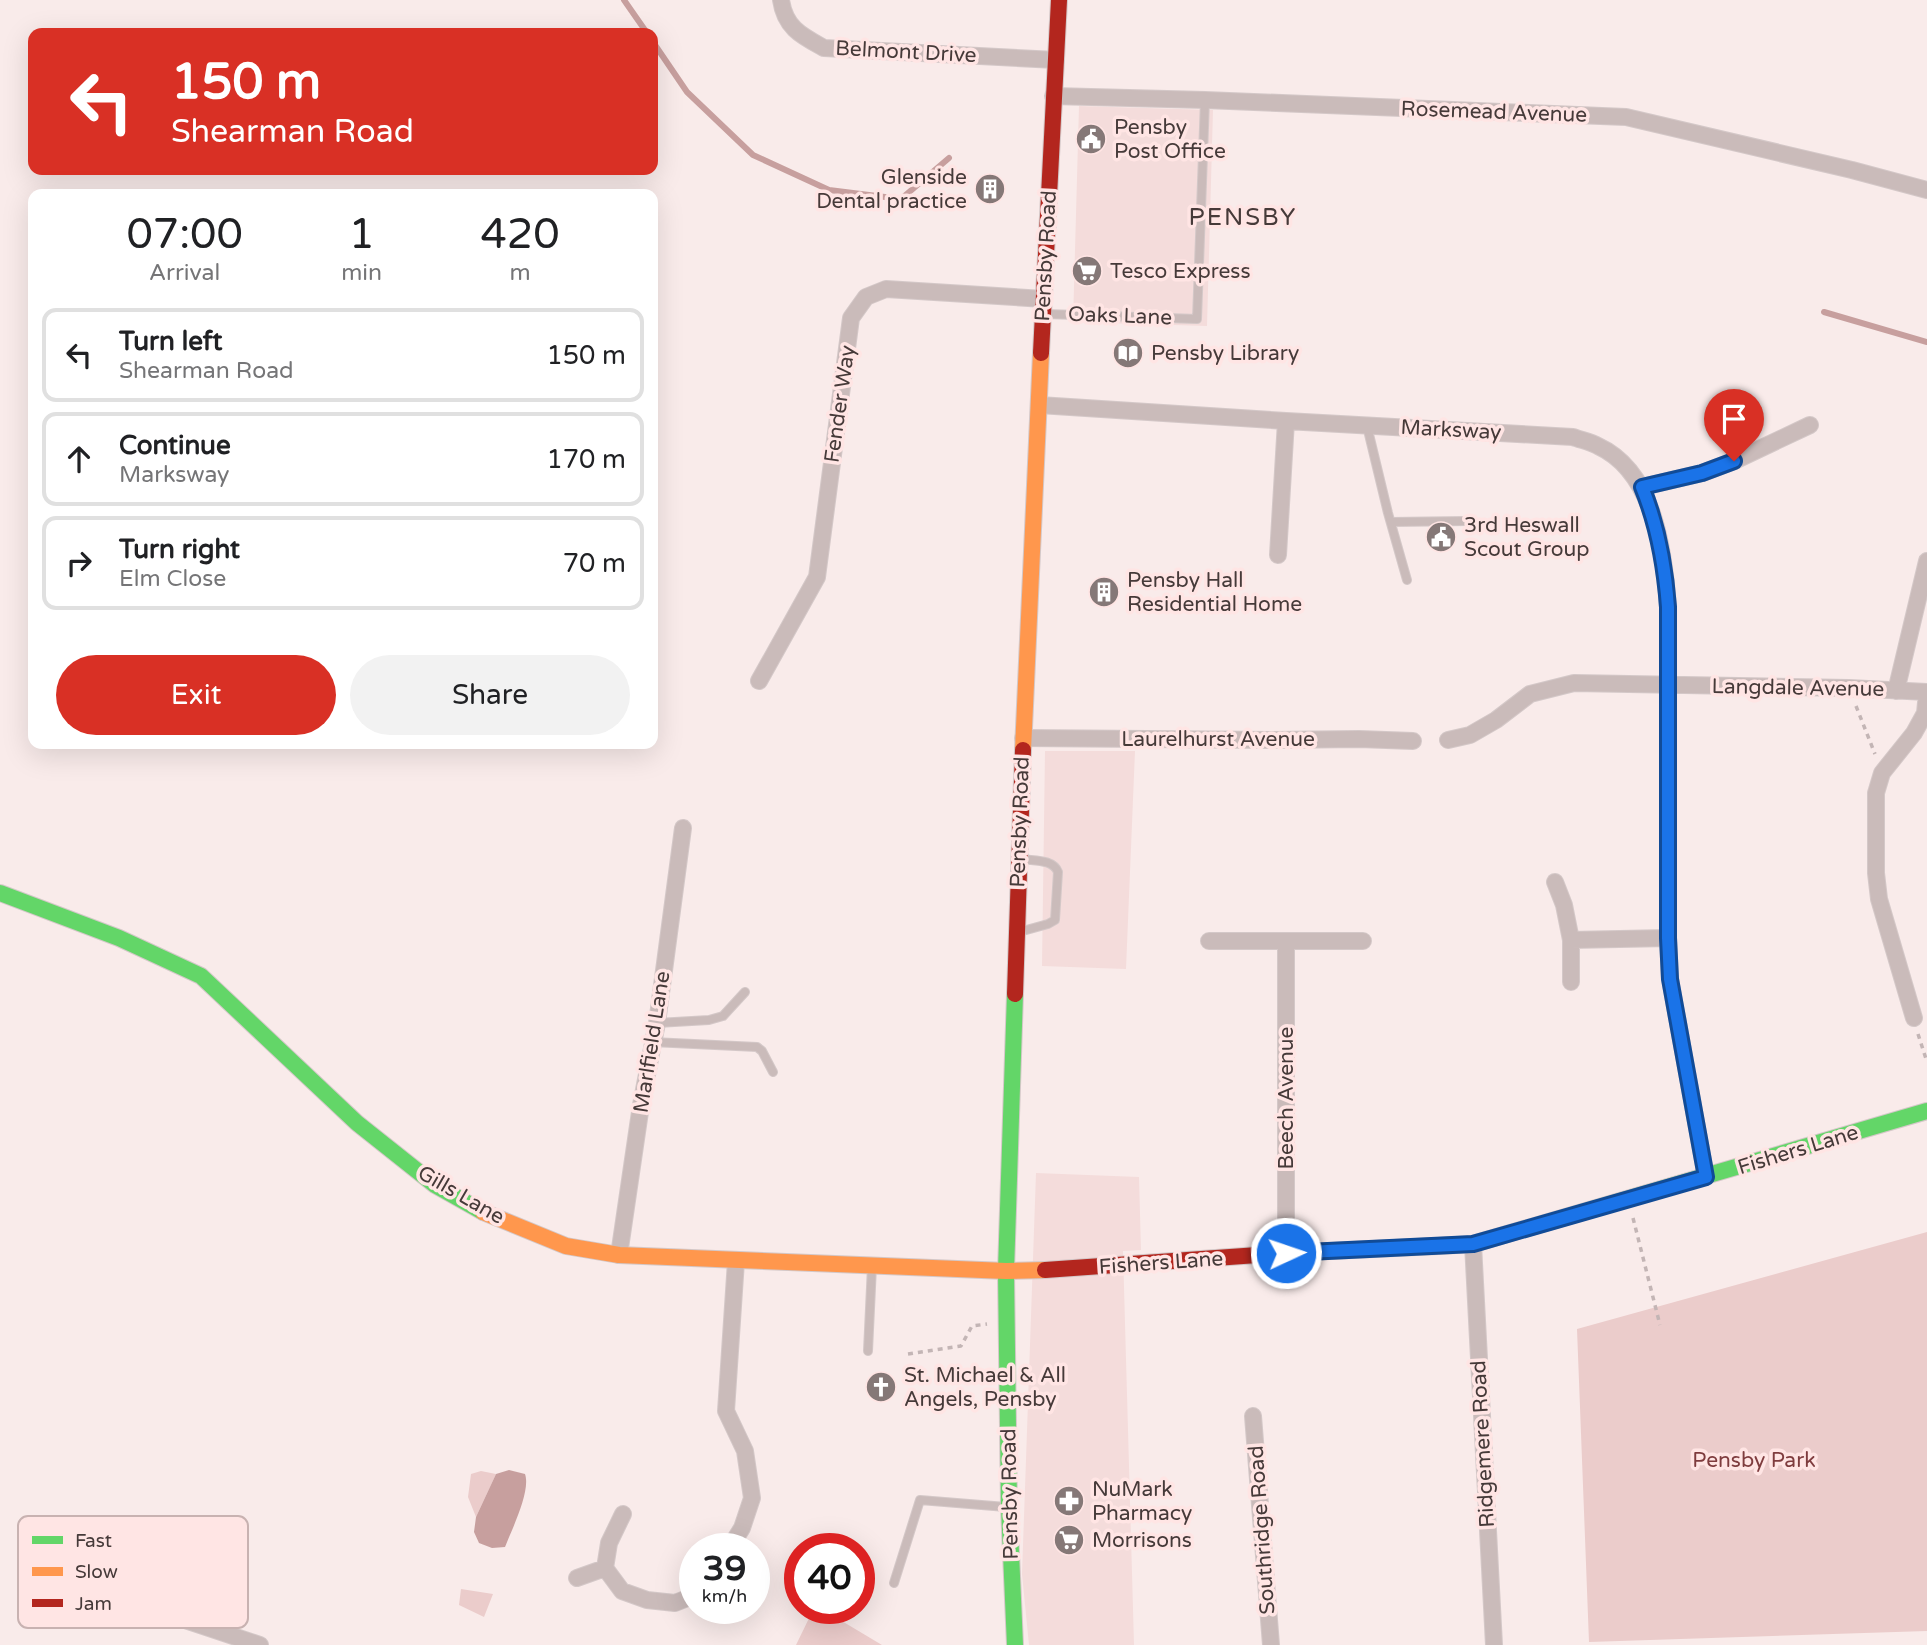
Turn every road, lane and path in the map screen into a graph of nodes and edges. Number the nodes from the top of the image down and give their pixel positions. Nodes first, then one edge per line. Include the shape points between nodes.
1 (781, 0) edge
2 (1059, 0) edge
3 (1056, 60) junction
4 (1053, 96) junction
5 (1205, 100) junction
6 (1927, 190) edge
7 (1043, 306) junction
8 (1039, 405) junction
9 (1286, 421) junction
10 (1810, 425) dead end
11 (1367, 426) junction
12 (1642, 487) junction
13 (1467, 521) dead end
14 (1391, 522) junction
15 (1278, 555) dead end
16 (1927, 561) edge
17 (1407, 580) dead end
18 (759, 681) dead end
19 (1669, 686) junction
20 (1850, 688) junction
21 (1896, 691) junction
22 (1927, 692) edge
23 (1023, 738) junction
24 (1448, 740) dead end
25 (1413, 741) dead end
26 (1882, 773) junction
27 (683, 828) dead end
28 (1019, 859) junction
29 (1555, 882) dead end
30 (0, 893) edge
31 (1017, 932) junction
32 (1668, 938) junction
33 (1209, 940) dead end
34 (1571, 940) junction
35 (1363, 941) dead end
36 (1286, 942) junction
37 (1571, 982) dead end
38 (745, 992) dead end
39 (1914, 1018) joint
40 (657, 1023) junction
41 (652, 1042) junction
42 (1927, 1062) edge
43 (773, 1072) dead end
44 (1927, 1111) edge
45 (1706, 1177) junction
46 (1629, 1199) junction
47 (1473, 1244) junction
48 (1286, 1253) junction
49 (619, 1255) junction
50 (736, 1261) junction
51 (872, 1266) junction
52 (1006, 1271) junction
53 (1007, 1323) junction
54 (1660, 1325) dead end
55 (868, 1351) dead end
56 (908, 1354) dead end
57 (1253, 1416) dead end
58 (1009, 1507) junction
59 (623, 1514) dead end
60 (739, 1533) edge
61 (605, 1568) junction
62 (577, 1578) dead end
63 (894, 1583) dead end
64 (679, 1602) edge
65 (192, 1628) edge
66 (217, 1638) edge
67 (260, 1645) edge
68 (1015, 1645) edge
69 (1271, 1645) edge
70 (1494, 1645) edge

1 - 3 street, Belmont Drive via 796,33 824,48
2 - 3 street, Pensby Road
3 - 4 street, Pensby Road
4 - 5 street, Rosemead Avenue
4 - 7 street, Pensby Road
5 - 6 street, Rosemead Avenue via 1626,117
5 - 7 lane, Oaks Lane via 1197,319
7 - 8 street, Pensby Road
7 - 18 street, Fender Way via 886,289 866,297 851,318 817,577
8 - 9 street, Marksway
8 - 23 street, Pensby Road
9 - 11 street, Marksway
9 - 15 street
10 - 12 street via 1702,473
11 - 12 street, Marksway via 1573,437 1615,456
11 - 14 lane
12 - 19 street, Marksway via 1665,568
13 - 14 lane
14 - 17 lane
16 - 21 street
19 - 20 street, Langdale Avenue
19 - 24 street via 1574,682 1530,694 1470,735
19 - 32 street, Marksway
20 - 21 street, Langdale Avenue
20 - 26 path
21 - 22 street, Langdale Avenue
22 - 26 street via 1925,713 1914,733
23 - 25 street, Laurelhurst Avenue
23 - 28 street, Pensby Road
26 - 39 street via 1876,793 1879,900
27 - 40 street, Marlfield Lane
28 - 31 street, Pensby Road
28 - 31 lane via 1051,864 1058,872 1055,920
29 - 34 street
30 - 49 street, Gills Lane via 201,975 357,1123 435,1185 493,1217 566,1245
31 - 52 street, Pensby Road
32 - 34 street
32 - 45 street, Marksway via 1670,979
33 - 36 street
34 - 37 street
35 - 36 street
36 - 48 street, Beech Avenue
38 - 40 lane via 723,1016
39 - 42 path
40 - 41 street, Marlfield Lane
41 - 43 lane via 757,1047
41 - 49 street, Marlfield Lane
44 - 45 street, Fishers Lane
45 - 46 street, Fishers Lane
46 - 47 street, Fishers Lane
46 - 54 path
47 - 48 street, Fishers Lane
47 - 70 street, Ridgemere Road
48 - 52 street, Fishers Lane
49 - 50 street, Gills Lane
50 - 51 street, Gills Lane
50 - 60 street via 726,1411 745,1451 752,1497
51 - 52 street, Gills Lane
51 - 55 lane
52 - 53 street, Pensby Road
53 - 56 path via 972,1326 961,1346
53 - 58 street, Pensby Road
57 - 69 street, Southridge Road
58 - 63 lane via 920,1500
58 - 68 street, Pensby Road
59 - 61 street
61 - 62 street
61 - 64 street via 622,1591 647,1600
65 - 66 street
66 - 67 street

